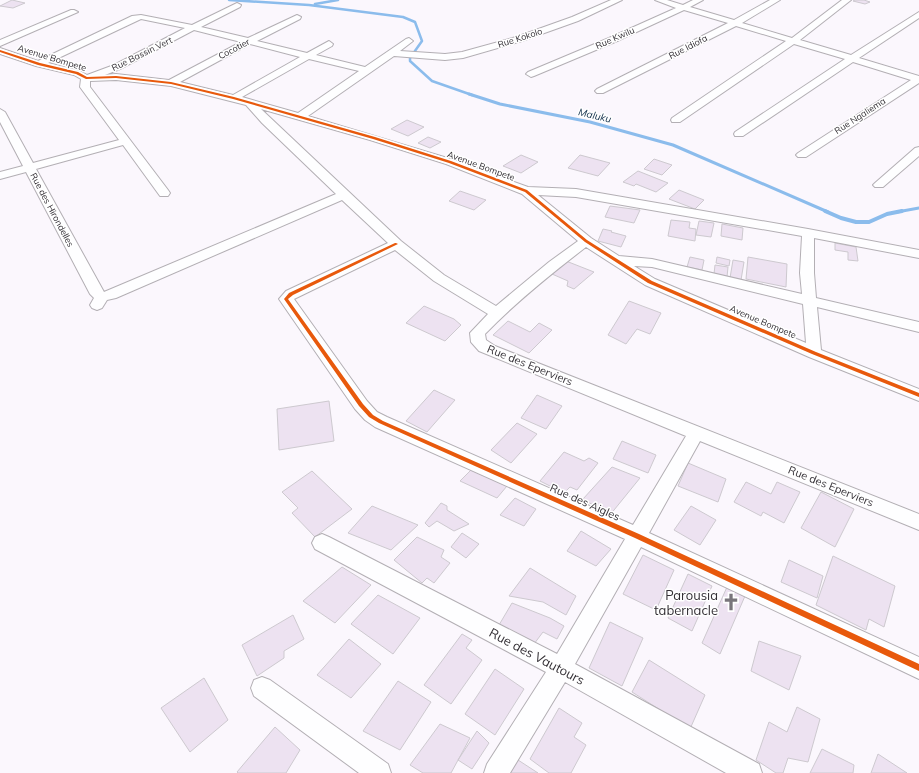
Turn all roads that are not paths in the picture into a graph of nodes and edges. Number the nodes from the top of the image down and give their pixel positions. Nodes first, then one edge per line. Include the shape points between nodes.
1 (618, 0) edge
2 (659, 0) edge
3 (699, 0) edge
4 (776, 0) edge
5 (847, 0) edge
6 (236, 5) dead end
7 (683, 7) junction
8 (74, 12) dead end
9 (919, 14) edge
10 (297, 17) dead end
11 (735, 23) junction
12 (195, 28) junction
13 (409, 41) dead end
14 (794, 41) junction
15 (247, 42) junction
16 (0, 43) edge
17 (329, 44) dead end
18 (0, 50) edge
19 (391, 53) junction
20 (306, 56) junction
21 (852, 59) junction
22 (39, 64) junction
23 (365, 70) junction
24 (531, 74) dead end
25 (86, 78) junction
26 (919, 79) edge
27 (171, 83) junction
28 (600, 91) dead end
29 (234, 98) junction
30 (251, 104) junction
31 (0, 112) edge
32 (301, 116) junction
33 (676, 120) dead end
34 (739, 134) dead end
35 (126, 141) junction
36 (919, 150) edge
37 (802, 155) dead end
38 (30, 168) junction
39 (0, 176) edge
40 (879, 185) dead end
41 (526, 191) junction
42 (164, 193) dead end
43 (343, 195) junction
44 (808, 233) junction
45 (586, 242) junction
46 (396, 244) junction
47 (919, 254) edge
48 (615, 260) junction
49 (811, 302) junction
50 (497, 313) junction
51 (919, 327) edge
52 (814, 353) junction
53 (919, 395) edge
54 (697, 432) junction
55 (919, 522) edge
56 (637, 536) junction
57 (322, 543) dead end
58 (561, 668) junction
59 (919, 668) edge
60 (262, 688) dead end
61 (379, 773) edge
62 (496, 773) edge
63 (750, 773) edge

1 - 19 street, Rue Kokolo via 567,22 494,47 452,57
2 - 7 street
3 - 7 street, Rue Kwilu
4 - 11 street, Rue Idiofa
5 - 14 street
6 - 12 street, Rue Bassin Vert
7 - 11 street
7 - 24 street, Rue Kwilu
8 - 16 street
9 - 21 street
10 - 15 street, Cocotier
11 - 14 street
11 - 28 street, Rue Idiofa
12 - 15 street
12 - 22 street via 144,17 135,18
12 - 25 street, Rue Bassin Vert via 117,67
13 - 19 street
14 - 21 street
14 - 33 street
15 - 20 street
15 - 27 street, Cocotier
17 - 20 street
18 - 22 street, Avenue Bompete
19 - 23 street
20 - 23 street
20 - 29 street
21 - 26 street
21 - 34 street
22 - 25 street, Avenue Bompete via 73,72
23 - 32 street
25 - 27 street, Avenue Bompete via 116,77
25 - 35 street via 85,88
26 - 37 street, Rue Ngaliema
27 - 29 street, Avenue Bompete
29 - 30 street, Avenue Bompete
30 - 32 street, Avenue Bompete
30 - 43 street
31 - 38 street, Rue des Hirondelles
32 - 41 street, Avenue Bompete via 450,162
35 - 38 street
35 - 42 street
36 - 40 street
38 - 39 street
38 - 43 street, Rue des Hirondelles via 99,301
41 - 44 street via 563,192
41 - 45 street, Avenue Bompete
43 - 46 street
44 - 47 street
44 - 49 street via 807,273
45 - 48 street, Avenue Bompete
45 - 50 street
46 - 50 street via 439,278
46 - 56 street, Rue des Aigles via 288,297 287,302 361,405 381,422
48 - 49 street via 652,263
48 - 52 street, Avenue Bompete via 650,282
49 - 51 street
49 - 52 street
50 - 54 street, Rue des Eperviers via 477,333 481,345
52 - 53 street, Avenue Bompete
54 - 55 street, Rue des Eperviers
54 - 56 street
56 - 58 street
56 - 59 street, Rue des Aigles
57 - 58 street, Rue des Vautours
58 - 62 street
58 - 63 street, Rue des Vautours
60 - 61 street

